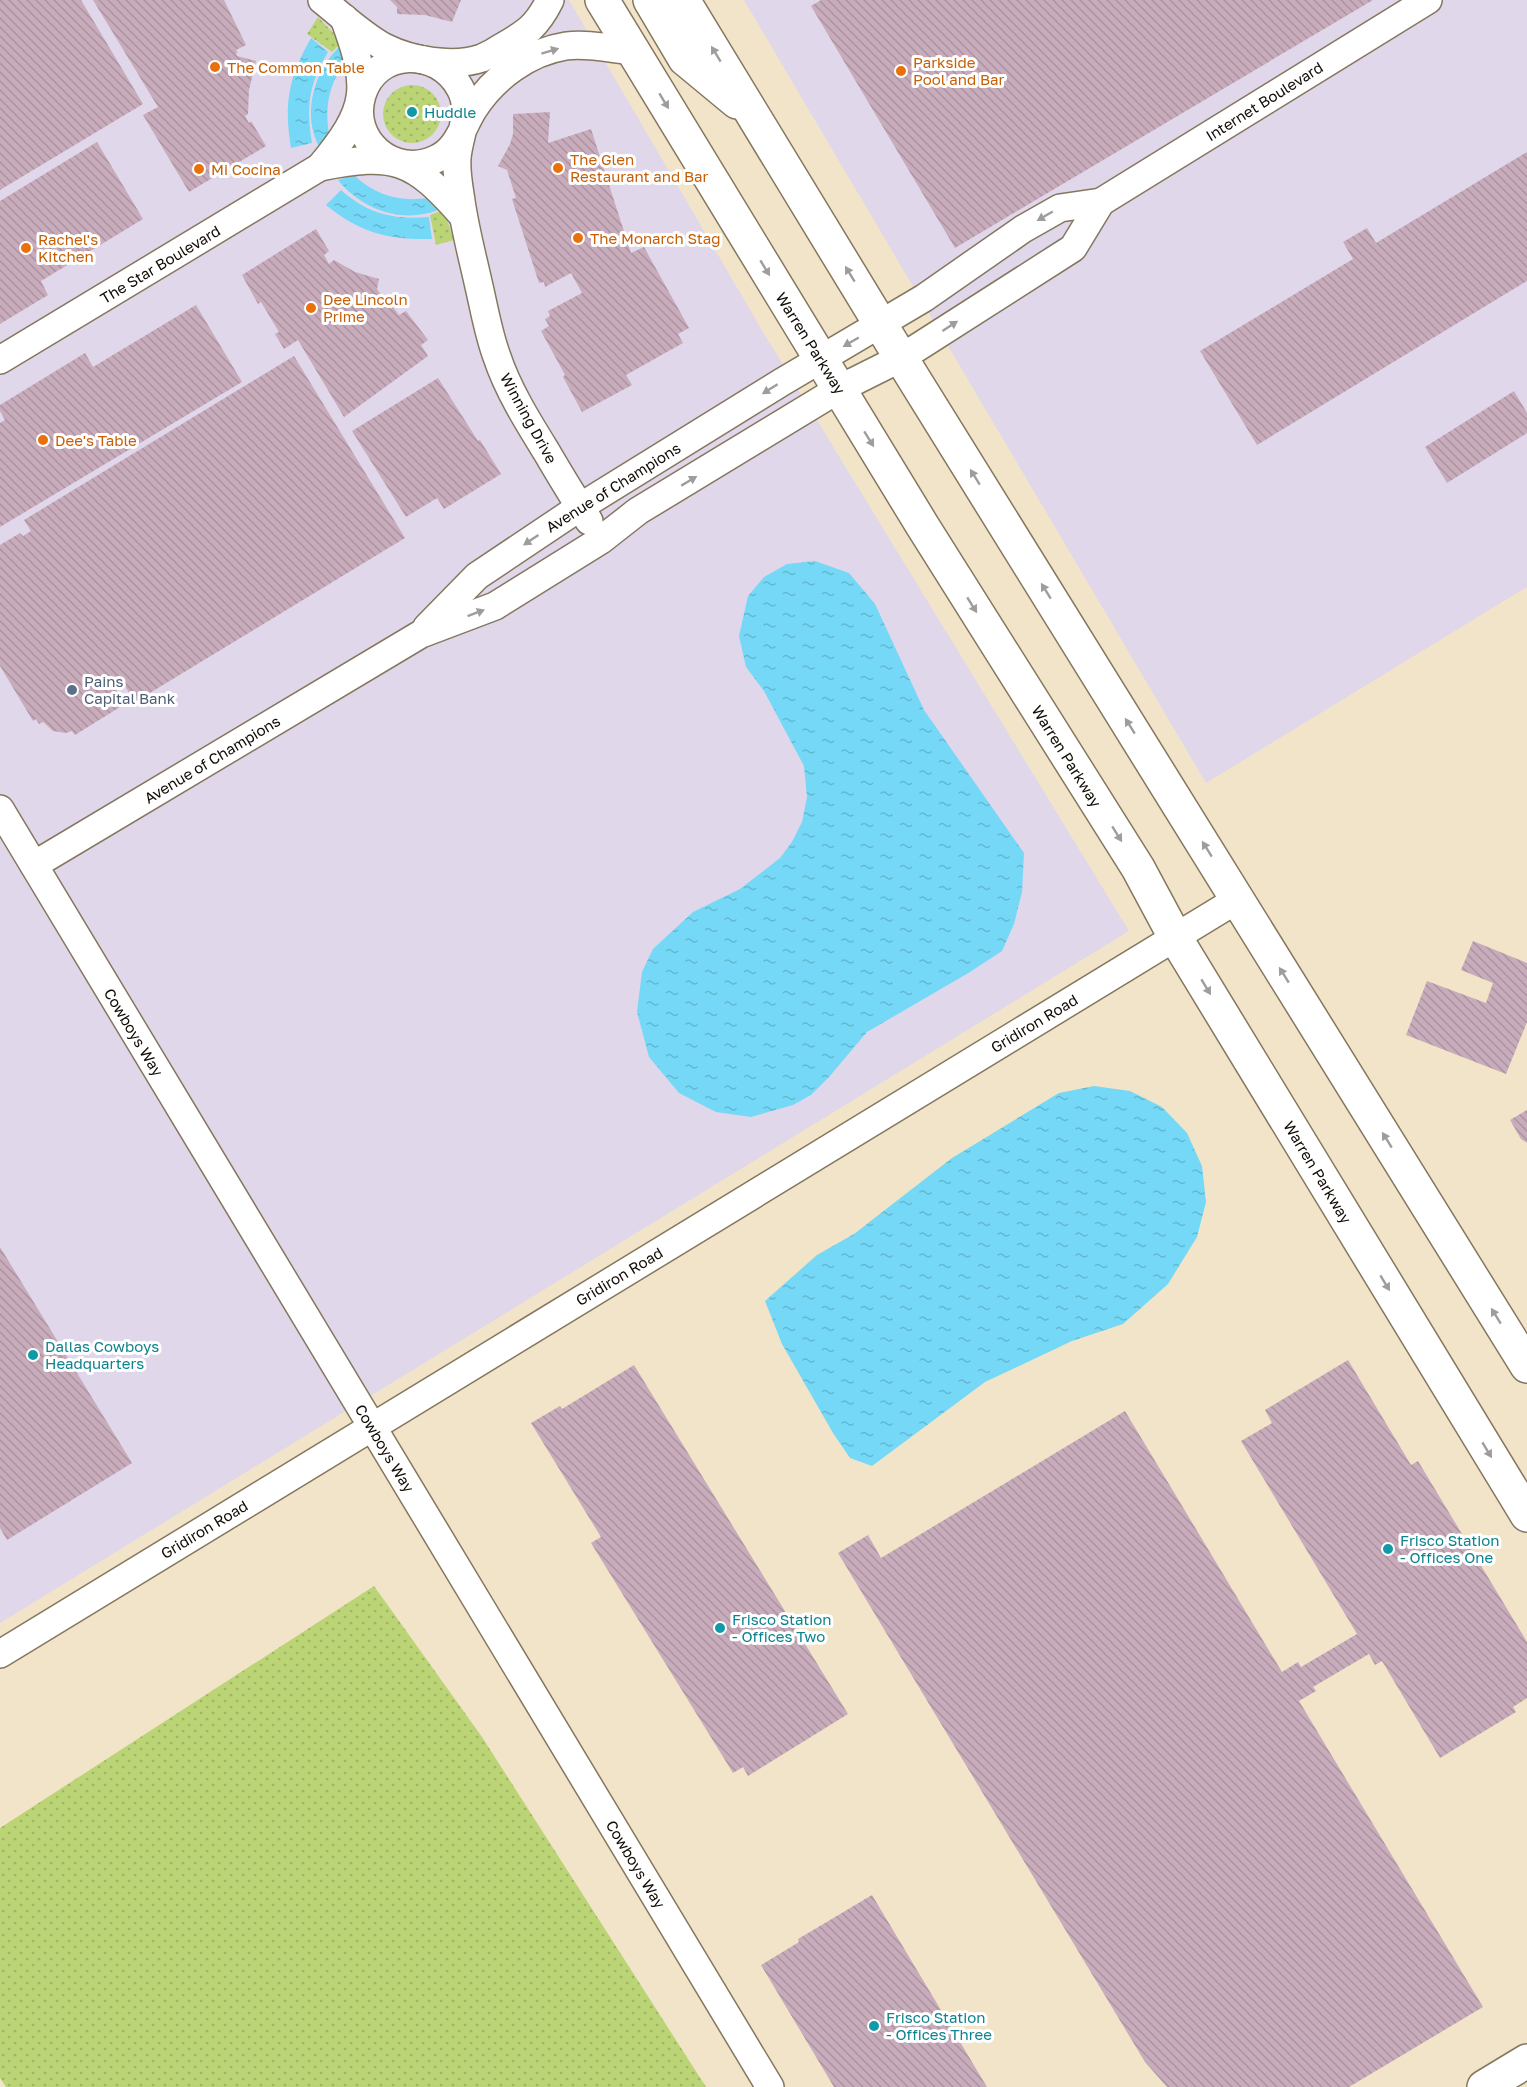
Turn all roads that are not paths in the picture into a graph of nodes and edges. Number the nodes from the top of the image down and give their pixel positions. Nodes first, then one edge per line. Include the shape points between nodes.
1 (322, 0) edge
2 (550, 0) edge
3 (602, 0) edge
4 (650, 0) edge
5 (683, 0) edge
6 (1428, 0) edge
7 (344, 18) junction
8 (633, 51) junction
9 (418, 58) junction
10 (505, 60) junction
11 (360, 101) junction
12 (753, 114) junction
13 (463, 129) junction
14 (397, 163) junction
15 (320, 167) junction
16 (1101, 202) junction
17 (463, 216) junction
18 (881, 324) junction
19 (901, 358) junction
20 (820, 359) junction
21 (0, 360) edge
22 (839, 389) junction
23 (580, 507) junction
24 (602, 540) junction
25 (421, 634) junction
26 (0, 809) edge
27 (33, 865) junction
28 (1238, 899) junction
29 (1175, 938) junction
30 (1527, 1366) edge
31 (372, 1427) junction
32 (1523, 1499) edge
33 (0, 1654) edge
34 (1527, 2061) edge
35 (770, 2087) edge
36 (1484, 2087) edge

1 - 7 street
2 - 10 street via 539,21 516,39
3 - 8 main road, Warren Parkway
4 - 12 main road via 685,59
12 -> 5 main road
6 - 16 street, Internet Boulevard
7 - 9 street via 384,46
7 - 11 street via 360,65
10 -> 8 street via 568,46
8 -> 20 main road, Warren Parkway
9 - 10 street via 461,62 484,57
9 - 11 street via 401,59 377,71 366,84
9 - 13 street via 445,69 457,83 465,101
10 - 13 street via 499,77
11 - 14 street via 360,120 367,139 380,154
11 - 15 street, The Star Boulevard via 345,136
18 -> 12 main road
13 - 14 street via 441,157 424,164
13 - 17 street, Winning Drive via 457,167
14 - 15 street, The Star Boulevard via 364,159
14 - 17 street, Winning Drive via 422,174
15 - 21 street, The Star Boulevard
16 -> 18 street, Internet Boulevard via 1060,208
19 -> 16 street, Internet Boulevard via 1073,248
17 - 23 street, Winning Drive via 497,358 527,420
18 - 19 main road
18 -> 20 street, Internet Boulevard
19 - 22 street, Internet Boulevard
28 -> 19 main road
20 - 22 main road, Warren Parkway
20 -> 23 street, Avenue of Champions
24 -> 22 street, Avenue of Champions via 639,511
22 -> 29 main road, Warren Parkway via 1138,868
23 - 24 street, Winning Drive
23 -> 25 street, Avenue of Champions via 477,576
25 -> 24 street, Avenue of Champions via 495,606
25 - 27 street, Avenue of Champions
26 - 27 street, Cowboys Way
27 - 31 street, Cowboys Way
28 - 29 street, Gridiron Road
30 -> 28 main road
29 - 31 street, Gridiron Road
29 -> 32 main road, Warren Parkway
31 - 33 street, Gridiron Road
31 - 35 street, Cowboys Way
34 - 36 main road

